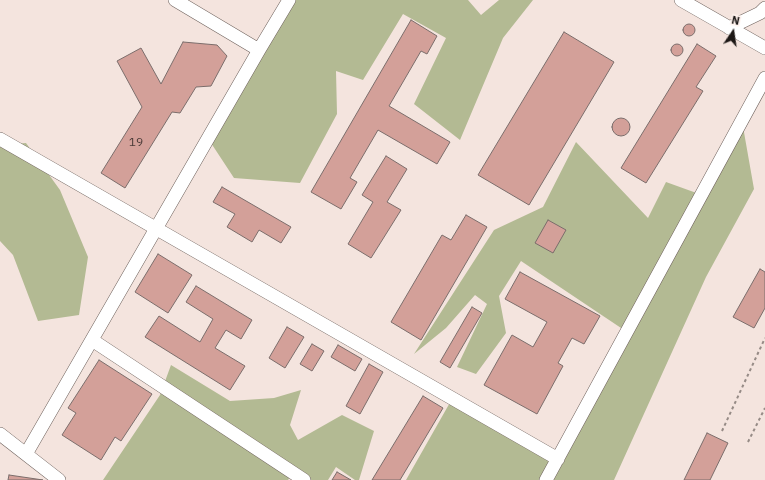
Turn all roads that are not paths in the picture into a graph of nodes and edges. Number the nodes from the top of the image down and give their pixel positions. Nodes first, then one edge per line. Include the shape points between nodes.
1 (175, 0) edge
2 (290, 0) edge
3 (681, 0) edge
4 (765, 8) edge
5 (729, 28) junction
6 (765, 48) edge
7 (259, 50) junction
8 (765, 78) edge
9 (0, 139) edge
10 (156, 229) junction
11 (92, 340) junction
12 (0, 434) edge
13 (26, 454) junction
14 (558, 459) junction
15 (59, 480) edge
16 (304, 480) edge
17 (546, 480) edge

1 - 7 street
2 - 7 street
3 - 5 street
4 - 5 street
5 - 6 street
7 - 10 street
8 - 14 street
9 - 10 street
10 - 11 street
10 - 14 street
11 - 13 street
11 - 16 street
12 - 13 street
13 - 15 street
14 - 17 street

